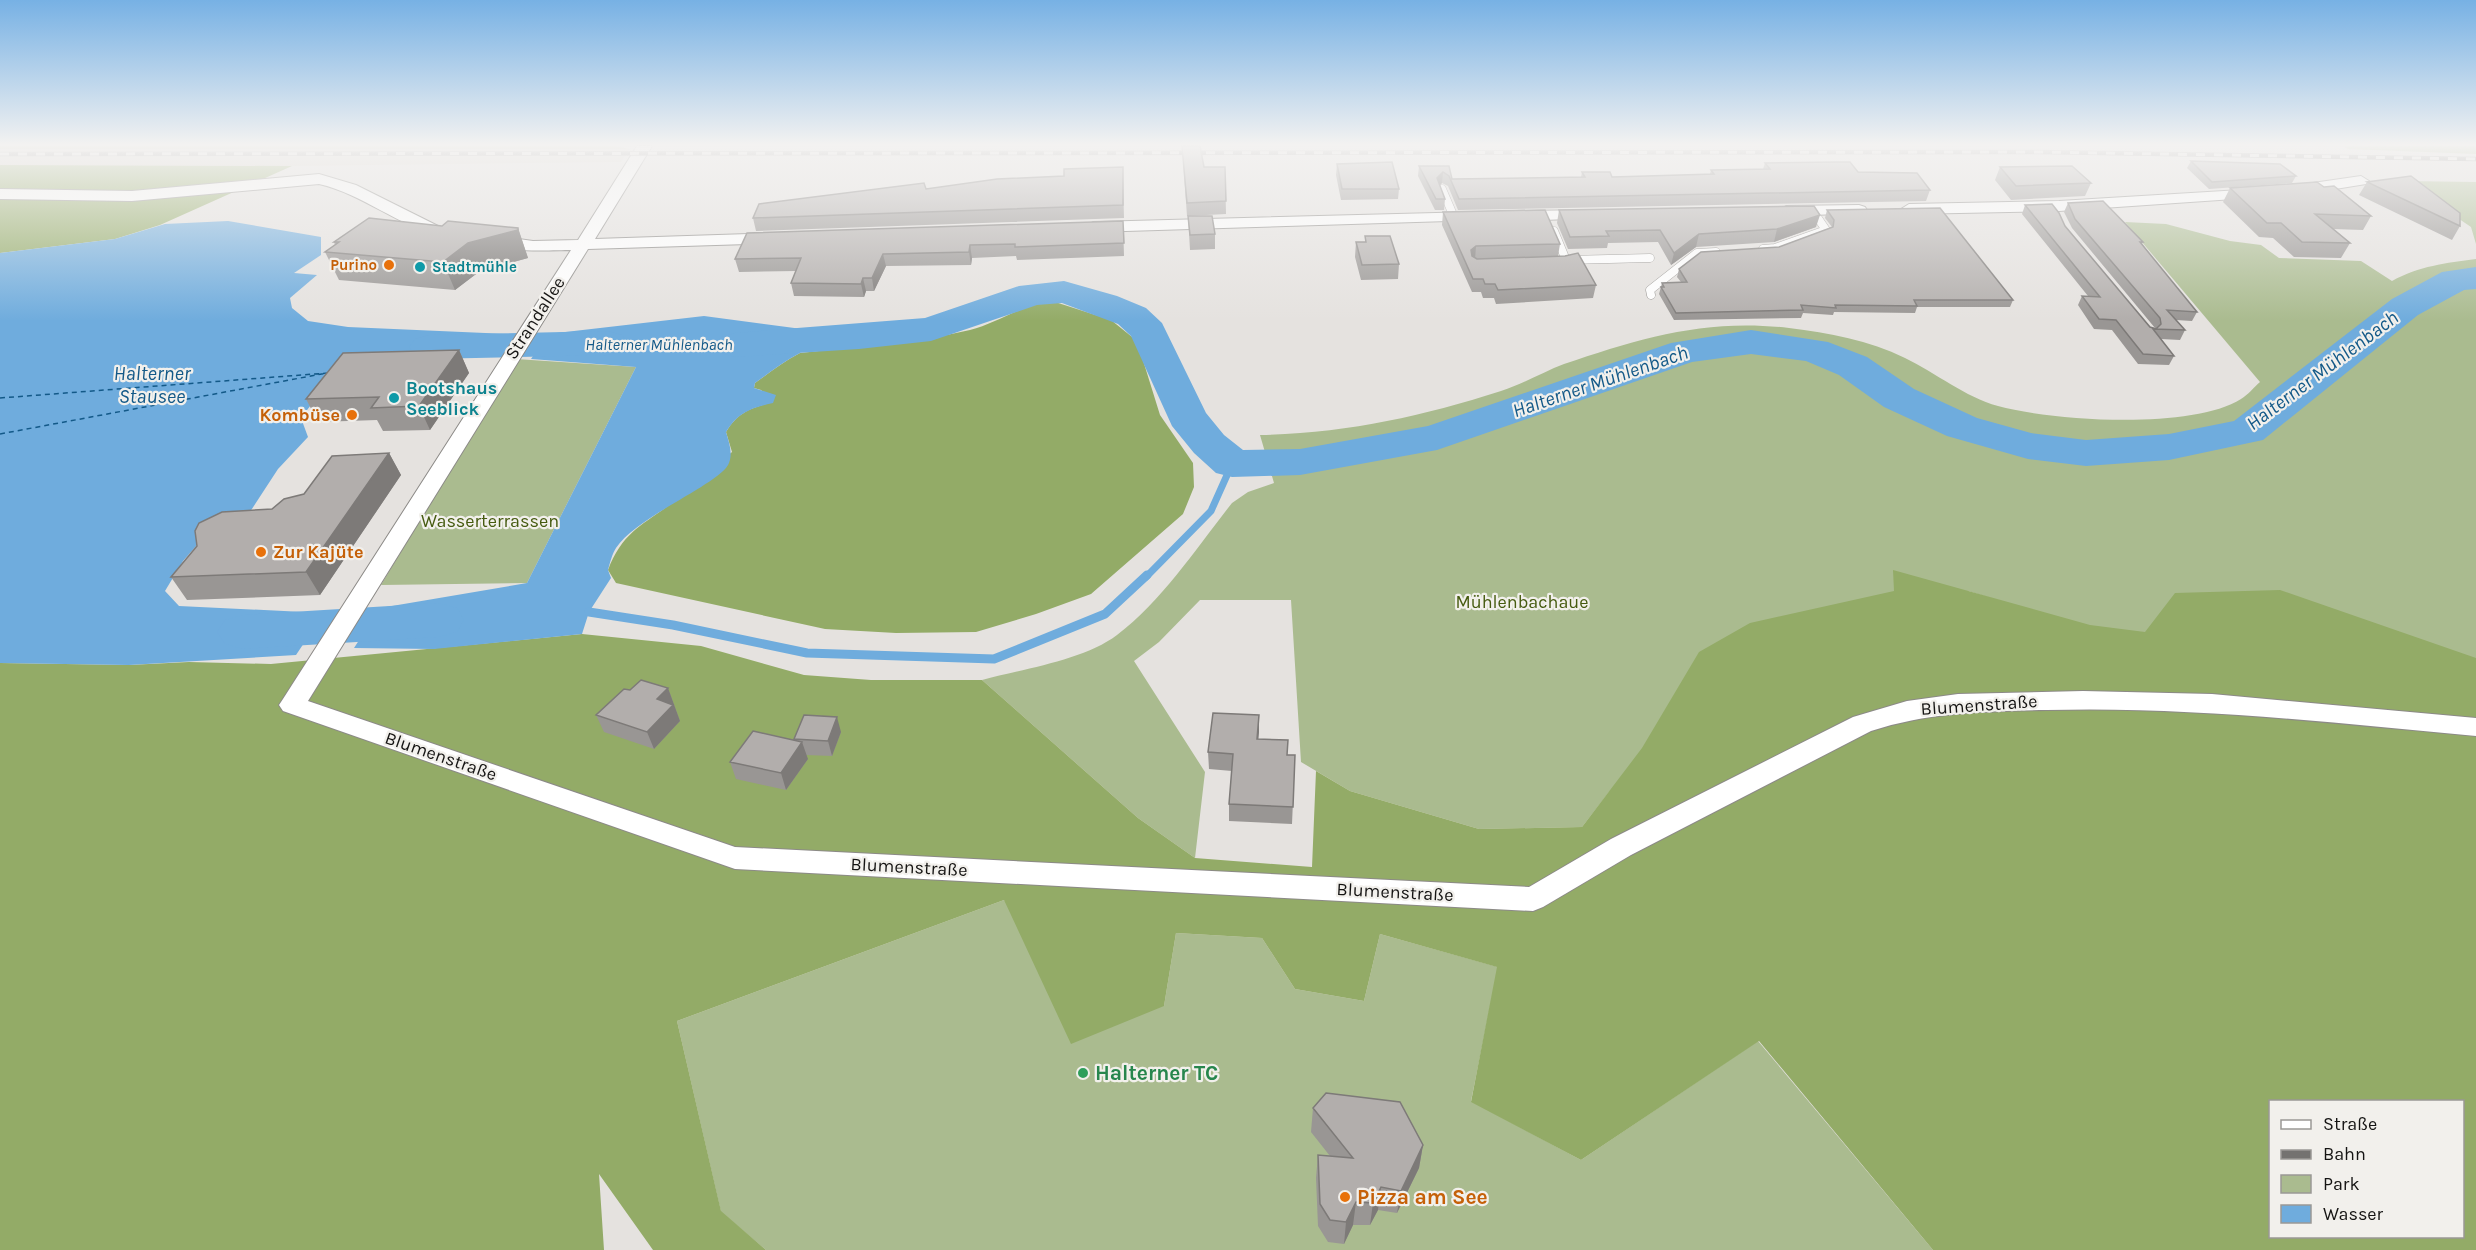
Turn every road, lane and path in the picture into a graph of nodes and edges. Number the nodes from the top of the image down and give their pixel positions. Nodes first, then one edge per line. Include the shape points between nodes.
1 (379, 204) edge
2 (608, 204) edge
3 (1448, 204) edge
4 (2141, 204) edge
5 (1813, 211) junction
6 (1767, 212) edge
7 (1605, 215) edge
8 (1547, 216) junction
9 (1454, 218) junction
10 (1080, 228) edge
11 (454, 234) edge
12 (477, 238) edge
13 (793, 238) edge
14 (582, 245) junction
15 (1753, 249) edge
16 (1731, 251) edge
17 (1650, 258) dead end
18 (1566, 260) junction
19 (1540, 265) edge
20 (1651, 295) dead end
21 (292, 705) joint
22 (2476, 727) edge

1 - 11 street via 417,225
2 - 14 street, Strandallee
3 - 9 lane
4 - 5 street via 2056,212
5 - 6 street
5 - 15 lane via 1826,230 1775,248
7 - 8 street
8 - 9 street
8 - 18 lane
9 - 10 street
12 - 14 street via 533,246
13 - 14 street
14 - 21 street, Strandallee
16 - 20 lane via 1697,253 1650,290
17 - 18 lane
18 - 19 lane
21 - 22 street, Blumenstraße via 735,858 1533,899 1621,847 1862,724 1908,710 1958,703 2083,700 2212,703

